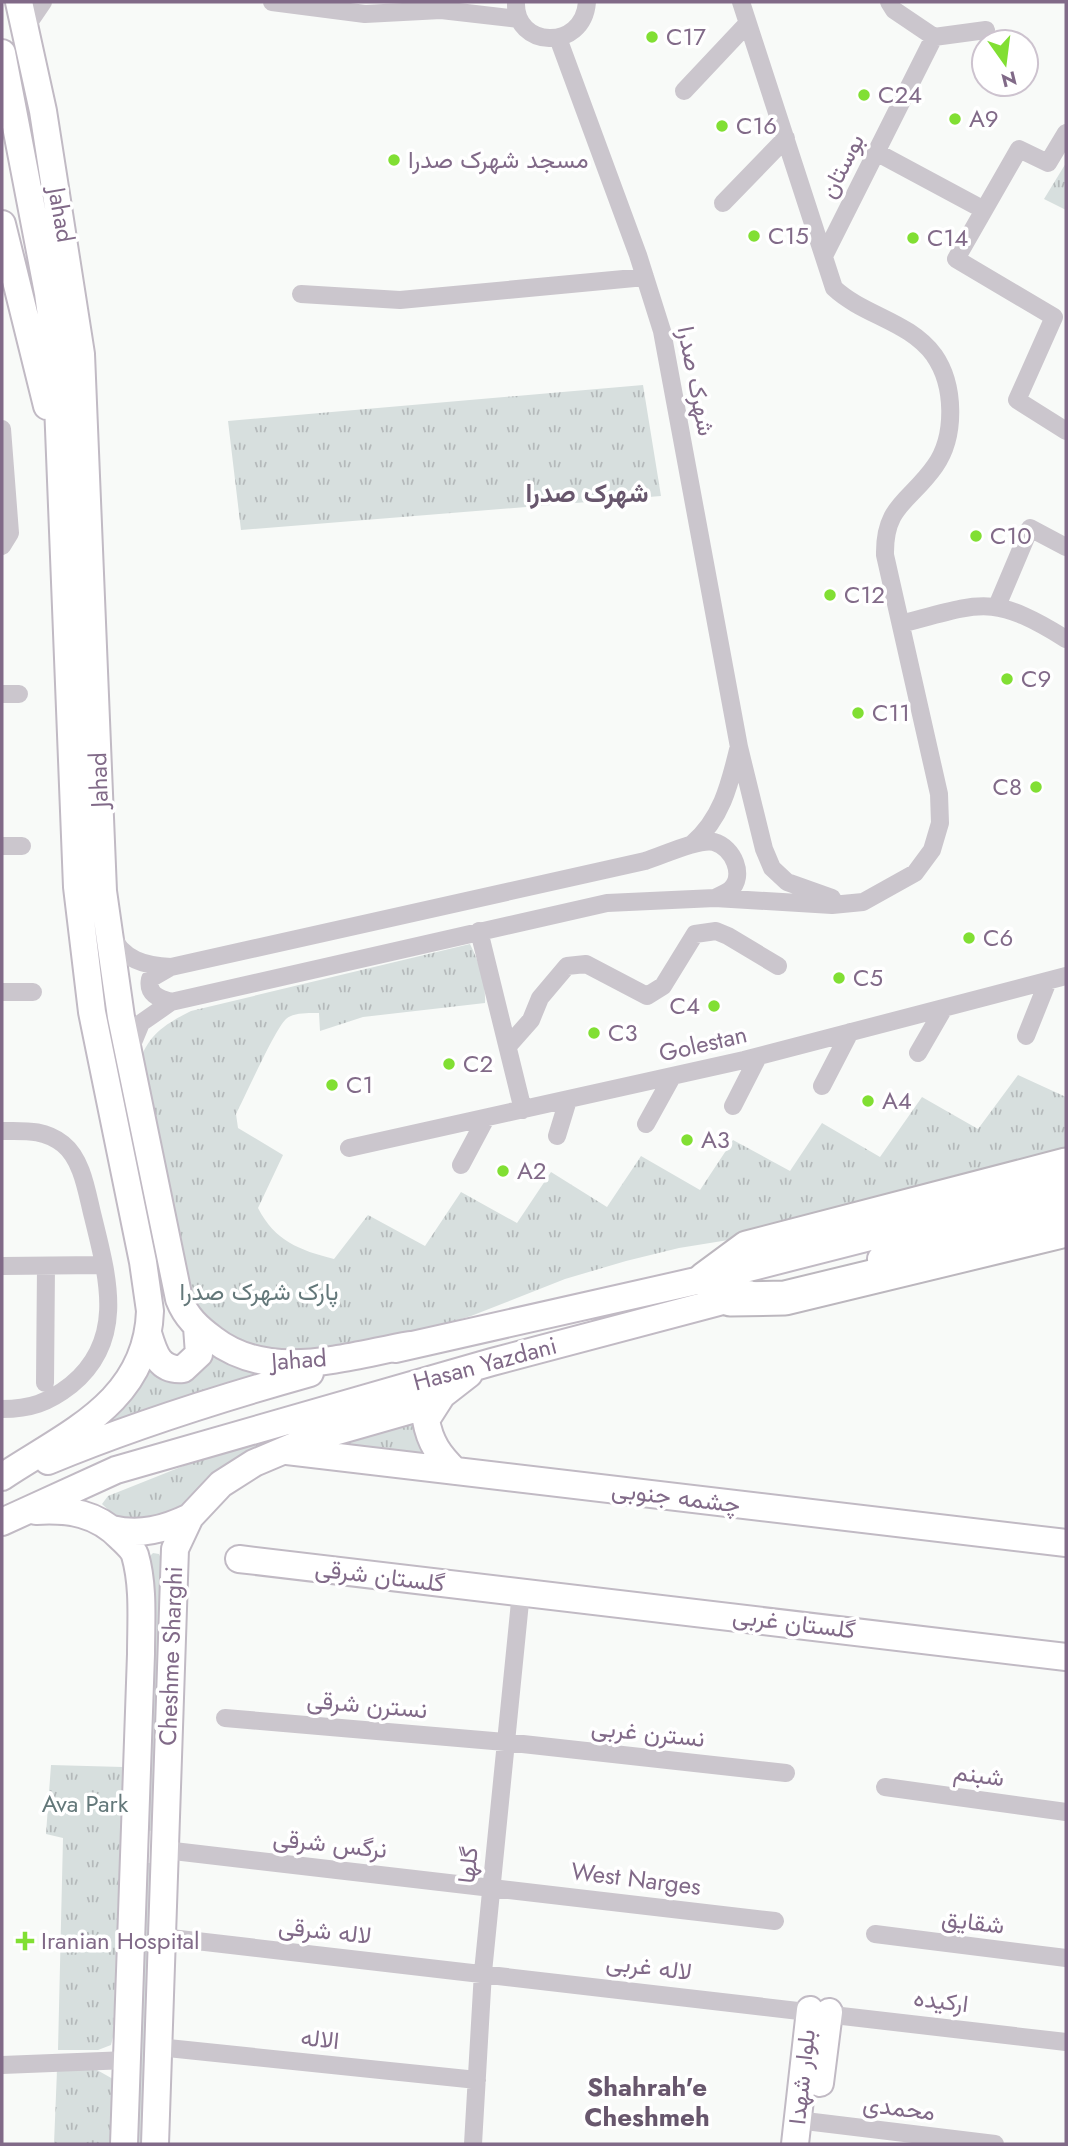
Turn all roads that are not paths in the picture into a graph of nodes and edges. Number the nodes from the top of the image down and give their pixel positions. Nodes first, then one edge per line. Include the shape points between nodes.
1 (43, 2) edge
2 (272, 2) edge
3 (587, 2) edge
4 (741, 2) edge
5 (888, 2) edge
6 (518, 10) edge
7 (22, 14) edge
8 (748, 23) junction
9 (970, 32) edge
10 (934, 37) junction
11 (558, 38) junction
12 (2, 53) edge
13 (684, 91) dead end
14 (1066, 133) edge
15 (786, 138) junction
16 (877, 152) junction
17 (723, 204) dead end
18 (984, 210) junction
19 (2, 224) edge
20 (824, 256) junction
21 (645, 277) junction
22 (301, 293) dead end
23 (2, 429) edge
24 (1066, 431) edge
25 (62, 467) junction
26 (2, 546) edge
27 (1066, 547) edge
28 (997, 606) junction
29 (901, 624) junction
30 (1066, 639) edge
31 (739, 747) junction
32 (692, 844) junction
33 (2, 846) edge
34 (22, 846) dead end
35 (715, 898) junction
36 (863, 902) junction
37 (107, 924) junction
38 (479, 931) junction
39 (778, 966) dead end
40 (171, 967) junction
41 (1066, 976) edge
42 (1048, 981) junction
43 (2, 992) edge
44 (33, 992) dead end
45 (171, 1002) junction
46 (944, 1008) junction
47 (850, 1032) junction
48 (1026, 1036) dead end
49 (508, 1046) junction
50 (128, 1053) junction
51 (918, 1053) dead end
52 (758, 1057) junction
53 (671, 1077) junction
54 (822, 1086) dead end
55 (568, 1100) junction
56 (733, 1106) dead end
57 (523, 1110) junction
58 (486, 1118) junction
59 (646, 1124) dead end
60 (2, 1131) edge
61 (557, 1136) dead end
62 (349, 1148) dead end
63 (461, 1165) dead end
64 (1066, 1165) edge
65 (1066, 1187) edge
66 (1066, 1209) edge
67 (975, 1222) junction
68 (1066, 1230) edge
69 (102, 1265) junction
70 (2, 1266) edge
71 (46, 1266) junction
72 (718, 1289) junction
73 (197, 1327) junction
74 (148, 1333) junction
75 (410, 1345) junction
76 (492, 1362) junction
77 (44, 1382) dead end
78 (442, 1395) junction
79 (2, 1409) edge
80 (285, 1451) junction
81 (455, 1471) junction
82 (2, 1479) edge
83 (13, 1517) edge
84 (190, 1517) junction
85 (112, 1529) junction
86 (1066, 1543) edge
87 (175, 1549) junction
88 (134, 1553) junction
89 (239, 1559) dead end
90 (521, 1592) junction
91 (1066, 1657) edge
92 (225, 1718) dead end
93 (505, 1742) junction
94 (786, 1773) dead end
95 (885, 1787) dead end
96 (1066, 1812) edge
97 (165, 1850) junction
98 (490, 1887) junction
99 (775, 1921) dead end
100 (875, 1934) dead end
101 (162, 1937) junction
102 (1066, 1958) edge
103 (483, 1972) junction
104 (819, 2011) junction
105 (1066, 2042) edge
106 (158, 2047) junction
107 (128, 2060) junction
108 (2, 2064) edge
109 (477, 2080) junction
110 (805, 2133) edge
111 (124, 2144) edge
112 (155, 2144) edge
113 (473, 2144) edge
114 (995, 2144) edge

1 - 7 street
2 - 6 street via 365,13
3 - 11 street via 576,28
4 - 8 street
5 - 10 street
6 - 11 street via 537,36
7 - 37 street, Jahad via 72,279 81,354
8 - 13 street
8 - 15 street
9 - 10 street
10 - 16 street, بوستان
11 - 21 street, شهرک صدرا
12 - 25 street, Jahad via 48,293
14 - 18 street via 1048,163 1018,149
15 - 17 street
15 - 20 street
16 - 18 street
16 - 20 street, بوستان
18 - 24 street via 956,259 1054,317 1017,400
19 - 25 street
20 - 29 street via 834,288 851,304 907,329 934,356 949,391 950,429 936,465 894,510 885,531 885,555
21 - 22 street via 400,300
21 - 31 street, شهرک صدرا via 662,331
23 - 26 street via 10,533
25 - 74 street, Jahad via 82,949 148,1291
27 - 28 street via 1030,528
28 - 29 street via 966,607
28 - 30 street via 1037,621
29 - 36 street via 939,794 940,823 932,850 915,873
31 - 32 street via 719,812
31 - 36 street, شهرک صدرا via 772,867 804,890
32 - 35 street via 713,841 728,849 735,862 738,876 731,890
32 - 40 street via 645,861
33 - 34 street
35 - 36 street
35 - 38 street via 607,903
37 - 40 street via 115,942 132,958
37 - 50 street, Jahad
38 - 45 street
38 - 49 street
39 - 49 street via 716,931 695,933 663,986 647,996 586,964 567,966
40 - 45 street via 150,979 148,987 152,994
41 - 42 street, Golestan
42 - 46 street, Golestan
42 - 48 street
43 - 44 street
45 - 50 street via 141,1024
46 - 47 street, Golestan
46 - 51 street
47 - 52 street, Golestan
47 - 54 street
49 - 57 street
50 - 73 street, Jahad via 175,1284 183,1308
52 - 53 street, Golestan
52 - 56 street
53 - 55 street, Golestan
53 - 59 street
55 - 57 street, Golestan
55 - 61 street
57 - 58 street, Golestan
58 - 62 street, Golestan
58 - 63 street
60 - 69 street via 40,1131 64,1144 79,1165
64 - 72 highway via 747,1248
65 - 67 street
66 - 67 street
67 - 72 street, Hasan Yazdani
68 - 72 highway via 785,1298
69 - 71 street
69 - 79 street via 110,1306 107,1333 88,1371 61,1393 29,1409
70 - 71 street
71 - 77 street
72 - 75 street, Hasan Yazdani
72 - 76 street, Hasan Yazdani
73 - 74 street via 199,1354 183,1369 166,1368 157,1359
73 - 75 street, Jahad via 226,1349 271,1364
74 - 82 street, Jahad via 133,1375 115,1400
75 - 82 street, Hasan Yazdani via 195,1407 104,1437
76 - 78 street, Cheshme Sharghi via 456,1381
76 - 83 street, Hasan Yazdani via 116,1470
78 - 80 street, Cheshme Sharghi via 418,1408 313,1438
78 - 81 street via 426,1420 439,1455
80 - 81 street, چشمه جنوبی
80 - 84 street, Cheshme Sharghi via 254,1463 221,1484
81 - 86 street, چشمه جنوبی
83 - 85 street, Cheshme Sharghi via 66,1509
84 - 85 street via 147,1531
84 - 87 street, Cheshme Sharghi
85 - 88 street, Cheshme Sharghi
87 - 88 street via 170,1540 157,1536
87 - 97 street, Cheshme Sharghi
88 - 107 street, Cheshme Sharghi via 141,1654
89 - 90 street, گلستان شرقی
90 - 91 street, گلستان غربی
90 - 93 street, گلها
92 - 93 street, نسترن شرقی
93 - 94 street, نسترن غربی
93 - 98 street, گلها
95 - 96 street, شبنم
97 - 98 street, نرگس شرقی
97 - 101 street, Cheshme Sharghi
98 - 99 street, West Narges
98 - 103 street, گلها
100 - 102 street, شقایق
101 - 103 street, لاله شرقی
101 - 106 street, Cheshme Sharghi
103 - 104 street, لاله غربی
103 - 109 street, گلها
104 - 105 street, ارکیده
104 - 110 street, بلوار شهدا
106 - 109 street, الاله
106 - 112 street, Cheshme Sharghi
107 - 108 street
107 - 111 street, Cheshme Sharghi
109 - 113 street, گلها
110 - 114 street, محمدی

